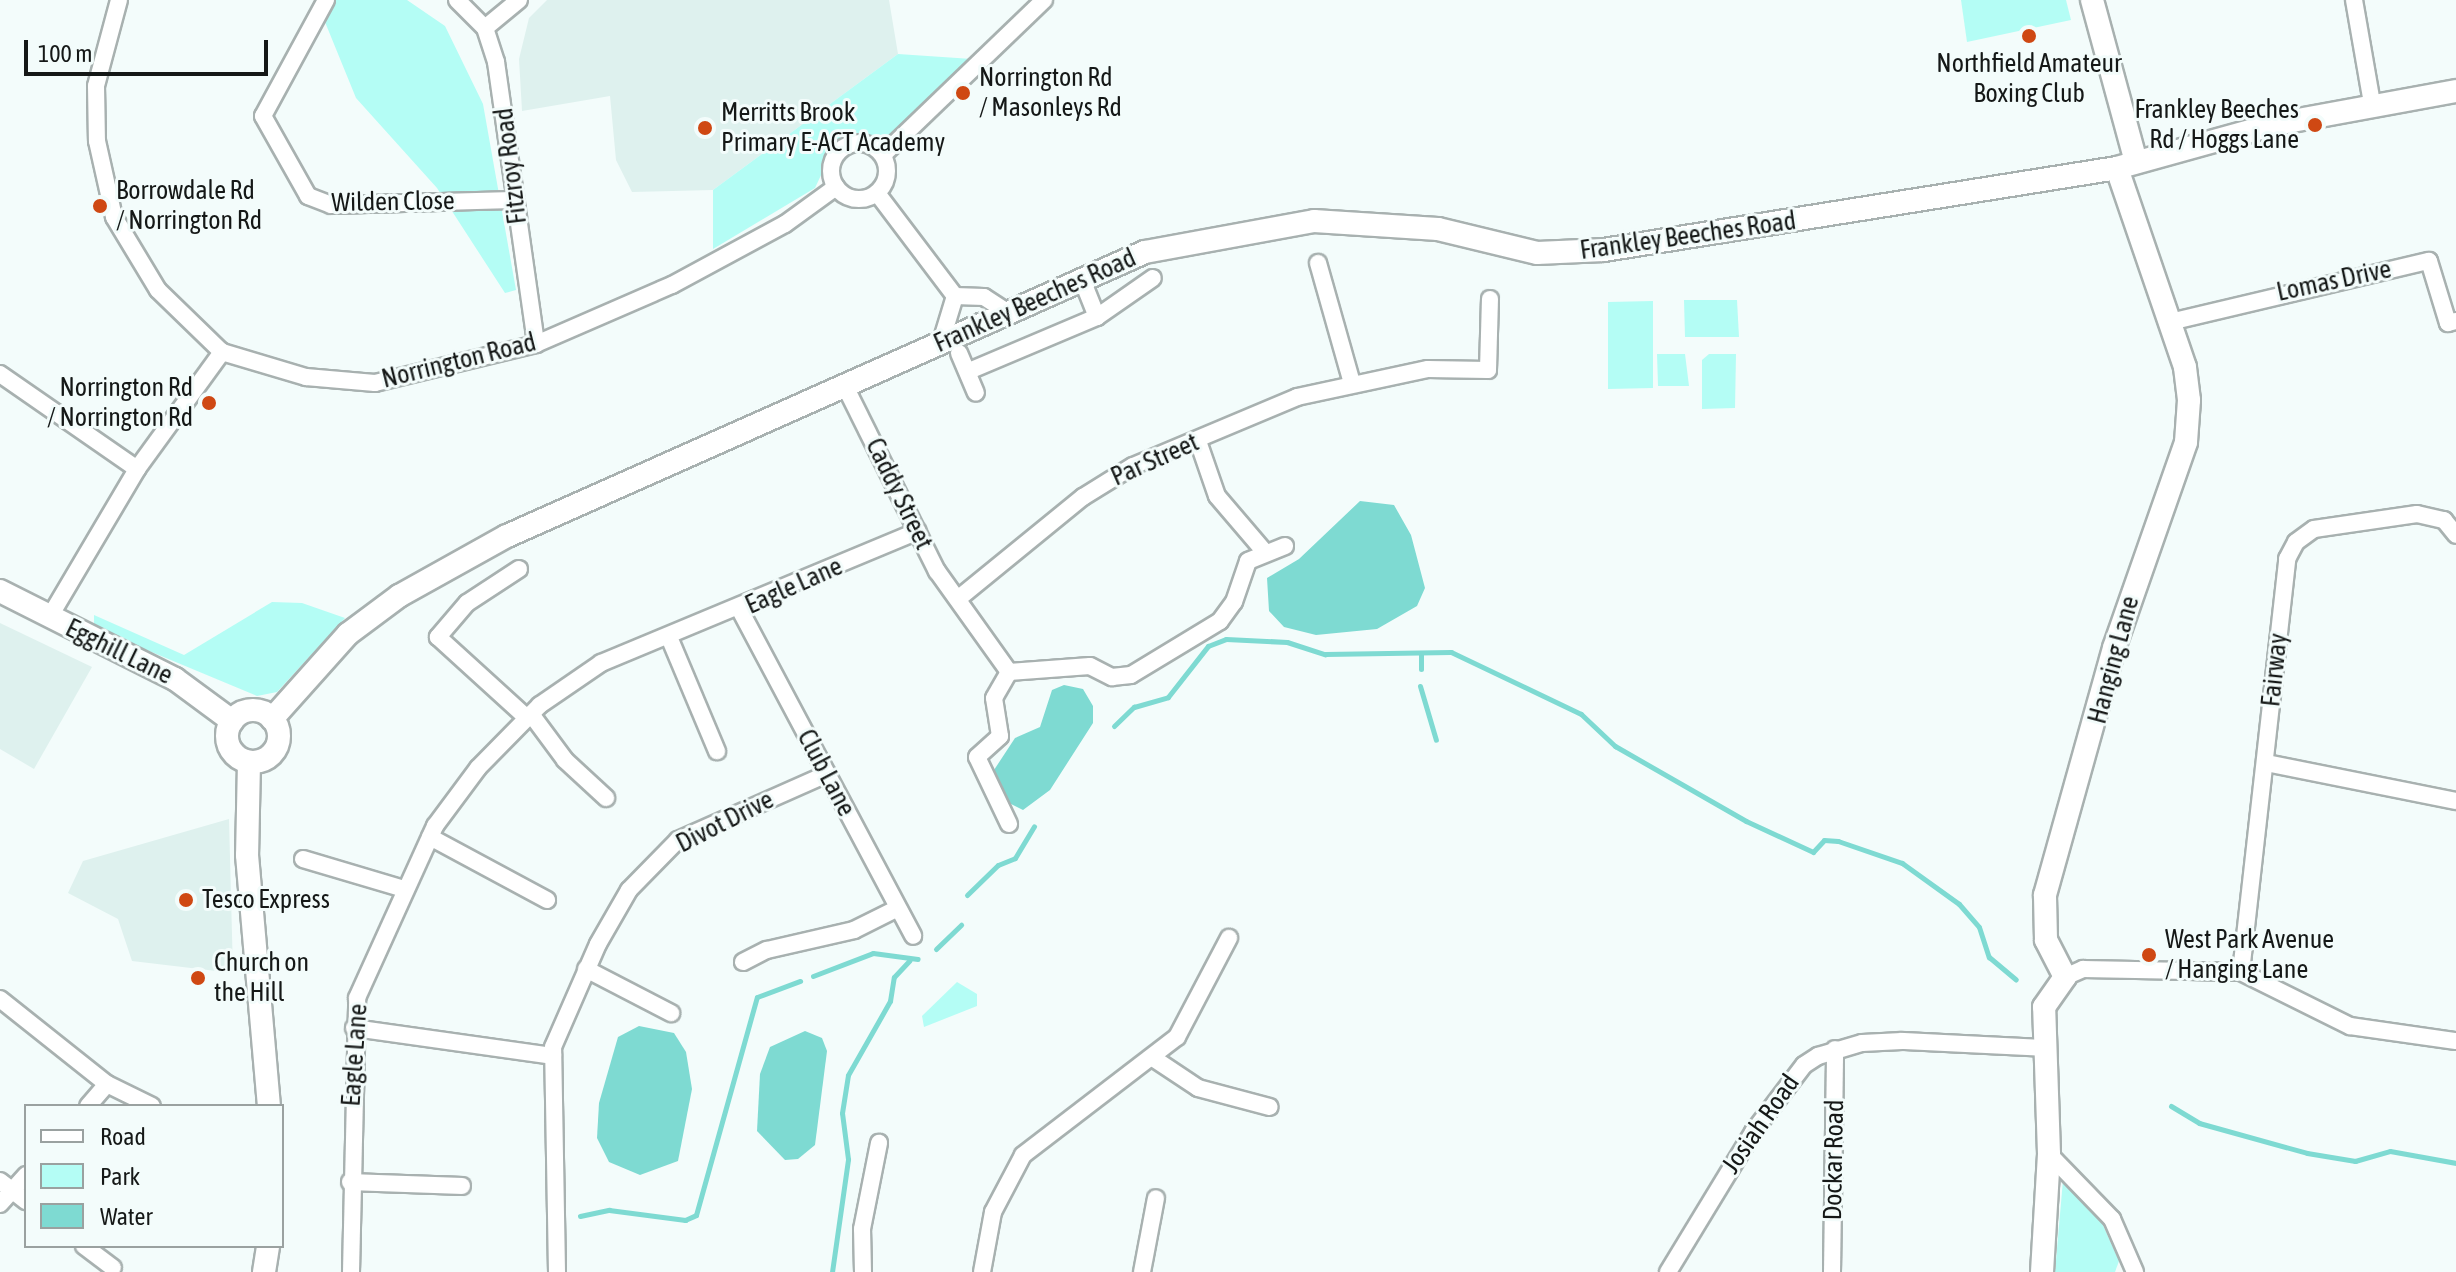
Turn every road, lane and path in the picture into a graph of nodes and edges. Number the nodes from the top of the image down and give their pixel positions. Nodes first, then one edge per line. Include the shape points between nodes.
1 (119, 0) edge
2 (326, 0) edge
3 (457, 0) edge
4 (519, 0) edge
5 (1044, 0) edge
6 (2092, 0) edge
7 (2354, 0) edge
8 (485, 28) junction
9 (2456, 91) edge
10 (2372, 103) junction
11 (884, 154) junction
12 (2126, 165) junction
13 (836, 187) junction
14 (877, 193) junction
15 (514, 200) junction
16 (1318, 263) dead end
17 (1081, 277) junction
18 (1153, 278) dead end
19 (955, 296) junction
20 (1490, 299) dead end
21 (1007, 312) junction
22 (1097, 317) junction
23 (2456, 321) edge
24 (2170, 322) junction
25 (536, 344) junction
26 (950, 348) junction
27 (222, 352) junction
28 (969, 371) junction
29 (0, 374) edge
30 (1352, 383) junction
31 (845, 386) junction
32 (976, 393) dead end
33 (1198, 441) junction
34 (137, 469) junction
35 (918, 531) junction
36 (2456, 535) edge
37 (1285, 546) dead end
38 (1264, 551) junction
39 (519, 569) dead end
40 (0, 591) edge
41 (959, 598) junction
42 (740, 610) junction
43 (49, 618) junction
44 (669, 637) junction
45 (1009, 672) junction
46 (529, 716) junction
47 (272, 719) junction
48 (232, 721) junction
49 (717, 751) dead end
50 (249, 762) junction
51 (2266, 763) junction
52 (827, 774) junction
53 (606, 798) dead end
54 (2456, 801) edge
55 (1009, 824) dead end
56 (430, 837) junction
57 (303, 859) dead end
58 (404, 889) junction
59 (547, 900) dead end
60 (898, 908) junction
61 (913, 936) dead end
62 (1229, 938) dead end
63 (743, 962) dead end
64 (586, 969) junction
65 (2241, 972) junction
66 (2065, 977) junction
67 (0, 999) edge
68 (671, 1013) dead end
69 (354, 1028) junction
70 (2456, 1041) edge
71 (2045, 1048) junction
72 (1835, 1049) junction
73 (553, 1056) junction
74 (1153, 1058) junction
75 (107, 1084) junction
76 (90, 1104) edge
77 (148, 1104) edge
78 (269, 1104) edge
79 (1270, 1107) dead end
80 (879, 1143) dead end
81 (2049, 1154) junction
82 (24, 1176) edge
83 (350, 1182) junction
84 (6, 1186) edge
85 (462, 1186) dead end
86 (1156, 1198) dead end
87 (24, 1200) edge
88 (0, 1204) edge
89 (87, 1248) edge
90 (268, 1248) edge
91 (350, 1264) edge
92 (113, 1268) dead end
93 (264, 1272) edge
94 (557, 1272) edge
95 (863, 1272) edge
96 (982, 1272) edge
97 (1142, 1272) edge
98 (1668, 1272) edge
99 (1832, 1272) edge
100 (2042, 1272) edge
101 (2135, 1272) edge

1 - 27 street via 96,86 107,193 134,254 158,290
2 - 15 street, Wilden Close via 263,116 308,196 331,205
3 - 8 street
4 - 8 street
5 - 11 street
6 - 12 street, Hanging Lane
7 - 10 street
8 - 15 street, Fitzroy Road via 509,125
9 - 10 street, Frankley Beeches Road
10 - 12 street, Frankley Beeches Road
11 - 13 street via 870,145 847,145 831,167
11 - 14 street via 888,172
12 - 17 street, Frankley Beeches Road via 1570,253 1537,253 1374,221 1299,222 1174,244
12 - 24 street, Hanging Lane
13 - 14 street via 856,199
13 - 25 street, Norrington Road via 785,224 672,285
14 - 19 street
15 - 25 street, Fitzroy Road
16 - 30 street
17 - 21 street, Frankley Beeches Road
17 - 22 street
18 - 22 street
19 - 21 street via 984,297
19 - 26 street
20 - 30 street, Par Street via 1488,370 1380,376
21 - 26 street, Frankley Beeches Road
22 - 28 street
23 - 24 street, Lomas Drive via 2448,323 2429,261
24 - 66 street, Hanging Lane via 2185,367 2186,442 2114,648 2045,895 2046,940
25 - 27 street, Norrington Road via 375,383 306,377
26 - 28 street
26 - 31 street, Frankley Beeches Road
27 - 34 street
28 - 32 street
29 - 34 street
30 - 33 street, Par Street via 1281,402
31 - 35 street, Caddy Street
31 - 47 street, Frankley Beeches Road via 507,536 399,596 348,634
33 - 38 street via 1217,496
33 - 41 street, Par Street via 1106,481
34 - 43 street
35 - 41 street, Caddy Street via 937,571
35 - 42 street, Eagle Lane
36 - 51 street, Fairway via 2444,520 2417,514 2314,529 2296,542 2287,559
37 - 38 street
38 - 45 street via 1248,561 1234,602 1220,621 1131,675 1112,677 1090,666
39 - 46 street via 467,603 438,637
40 - 43 street, Egghill Lane
41 - 45 street, Caddy Street
42 - 44 street, Eagle Lane
42 - 52 street, Club Lane
43 - 48 street, Egghill Lane via 175,679
44 - 46 street, Eagle Lane via 601,663
44 - 49 street
45 - 55 street via 994,698 1000,736 977,757
46 - 53 street
46 - 56 street, Eagle Lane via 478,768
47 - 48 street via 256,710
47 - 50 street via 279,733 276,749 265,760
48 - 50 street via 229,746
50 - 78 street via 247,855
51 - 54 street
51 - 65 street, Fairway
52 - 60 street, Club Lane
52 - 64 street, Divot Drive via 678,840 629,890
56 - 58 street, Eagle Lane
56 - 59 street
57 - 58 street
58 - 69 street, Eagle Lane via 357,998
60 - 61 street, Club Lane
60 - 63 street via 854,930 767,950
62 - 74 street via 1206,992 1177,1037
64 - 68 street
64 - 73 street, Divot Drive
65 - 66 street via 2083,969
65 - 70 street via 2350,1026
66 - 71 street via 2044,1007
67 - 75 street
69 - 73 street
69 - 83 street, Eagle Lane
71 - 72 street, Josiah Road via 1902,1041
71 - 81 street
72 - 98 street, Josiah Road via 1804,1065 1702,1208
72 - 99 street, Dockar Road
73 - 94 street, Divot Drive
74 - 79 street via 1198,1088
74 - 96 street via 1023,1155 993,1212
75 - 76 street
75 - 77 street
80 - 95 street via 862,1229
81 - 100 street
81 - 101 street via 2112,1219
82 - 84 street
83 - 85 street
83 - 91 street, Eagle Lane
84 - 87 street
84 - 88 street
86 - 97 street
89 - 92 street
90 - 93 street

